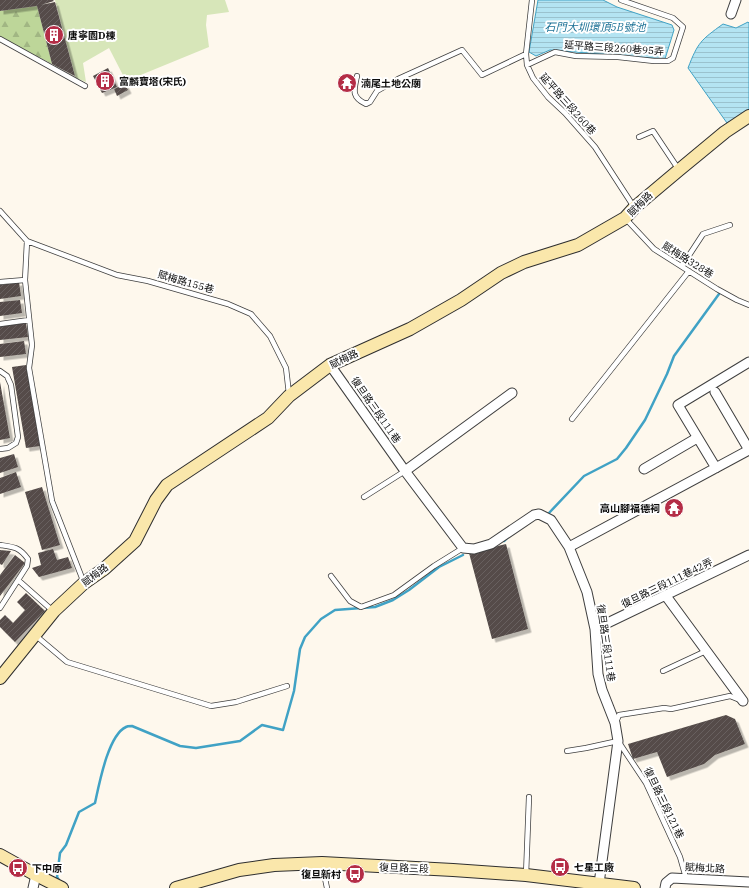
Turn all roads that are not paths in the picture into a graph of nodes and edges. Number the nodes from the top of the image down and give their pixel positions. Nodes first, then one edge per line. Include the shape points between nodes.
1 (532, 0) edge
2 (621, 0) edge
3 (736, 0) edge
4 (731, 14) dead end
5 (0, 39) edge
6 (526, 54) junction
7 (528, 65) junction
8 (357, 76) dead end
9 (85, 86) dead end
10 (749, 116) edge
11 (639, 137) dead end
12 (679, 170) junction
13 (634, 207) junction
14 (0, 211) edge
15 (625, 218) junction
16 (730, 224) dead end
17 (27, 241) junction
18 (682, 266) junction
19 (689, 271) junction
20 (25, 280) junction
21 (0, 282) edge
22 (749, 304) edge
23 (29, 320) junction
24 (0, 324) edge
25 (749, 362) edge
26 (330, 364) junction
27 (0, 370) edge
28 (715, 392) dead end
29 (512, 393) dead end
30 (289, 396) junction
31 (572, 419) dead end
32 (697, 438) junction
33 (0, 449) edge
34 (749, 450) edge
35 (716, 468) junction
36 (644, 469) dead end
37 (405, 472) junction
38 (364, 497) dead end
39 (0, 545) edge
40 (463, 548) junction
41 (569, 548) junction
42 (749, 556) edge
43 (331, 576) dead end
44 (18, 580) junction
45 (84, 582) junction
46 (666, 596) junction
47 (0, 608) edge
48 (54, 611) junction
49 (595, 630) junction
50 (35, 635) junction
51 (706, 650) junction
52 (663, 671) dead end
53 (0, 678) edge
54 (287, 686) dead end
55 (744, 701) joint
56 (615, 723) junction
57 (618, 740) junction
58 (567, 751) dead end
59 (529, 796) dead end
60 (0, 855) edge
61 (322, 863) junction
62 (526, 875) junction
63 (36, 876) junction
64 (686, 878) junction
65 (749, 882) edge
66 (570, 884) edge
67 (600, 884) junction
68 (32, 888) edge
69 (62, 888) edge
70 (176, 888) edge
71 (327, 888) edge
72 (634, 888) edge
73 (665, 888) edge

1 - 6 lane, 延平路三段260巷
2 - 7 lane, 延平路三段260巷95弄 via 673,18 683,27 673,58 668,61 654,61 576,56 555,52
3 - 4 street
5 - 9 lane
6 - 7 lane, 延平路三段260巷
6 - 8 lane via 482,75 462,50 398,79 377,91 366,104 355,96
7 - 13 lane, 延平路三段260巷 via 533,78 548,97 594,147
10 - 12 street, 賦梅路
11 - 12 lane via 653,131
12 - 13 street, 賦梅路
13 - 15 street, 賦梅路
14 - 17 lane
15 - 18 lane, 賦梅路328巷 via 654,249
15 - 26 street, 賦梅路 via 578,244 524,262 501,273 410,330
16 - 18 lane via 703,234
17 - 20 lane
17 - 30 lane, 賦梅路155巷 via 117,275 148,281 228,304 251,314 270,336 286,368
18 - 19 lane, 賦梅路328巷
19 - 22 lane, 賦梅路328巷 via 737,300
19 - 31 lane
20 - 21 lane
20 - 23 lane
23 - 24 lane
23 - 45 lane via 32,345 29,368 52,501
25 - 32 street via 678,405
26 - 30 street, 賦梅路
26 - 37 street, 復旦路三段111巷
27 - 33 lane via 7,376 11,385 18,437 16,443
28 - 34 street
29 - 37 street
30 - 45 street, 賦梅路 via 268,418 167,485 134,541 104,569
32 - 35 street
32 - 36 street
34 - 35 street
35 - 41 street
37 - 38 lane
37 - 40 street, 復旦路三段111巷
39 - 44 lane via 17,547 28,559 28,566
40 - 41 street, 復旦路三段111巷 via 474,549 491,544 539,514 550,520
40 - 43 lane via 394,595 361,607 350,601
41 - 49 street, 復旦路三段111巷 via 587,592
42 - 46 street, 復旦路三段111巷42弄
44 - 47 lane
44 - 48 lane
45 - 48 street, 賦梅路
46 - 49 street, 復旦路三段111巷42弄
46 - 51 street
48 - 50 street, 賦梅路
49 - 56 street, 復旦路三段111巷 via 598,674
50 - 53 street, 賦梅路
50 - 54 lane via 67,662 211,706 236,702
51 - 52 lane
51 - 55 street
55 - 56 lane via 730,696 671,709 619,715
56 - 57 street, 復旦路三段111巷
57 - 58 lane
57 - 64 lane, 復旦路三段121巷 via 646,783 680,857
57 - 67 street, 復旦路三段111巷
59 - 62 lane
60 - 63 street
61 - 62 street, 復旦路三段
61 - 70 street, 復旦路三段 via 274,865 239,870
61 - 71 lane
62 - 66 street, 復旦路三段
63 - 68 street
63 - 69 street
64 - 65 street, 賦梅北路
64 - 73 street, 賦梅北路 via 672,878 666,883
66 - 67 street, 復旦路三段
67 - 72 street, 復旦路三段

